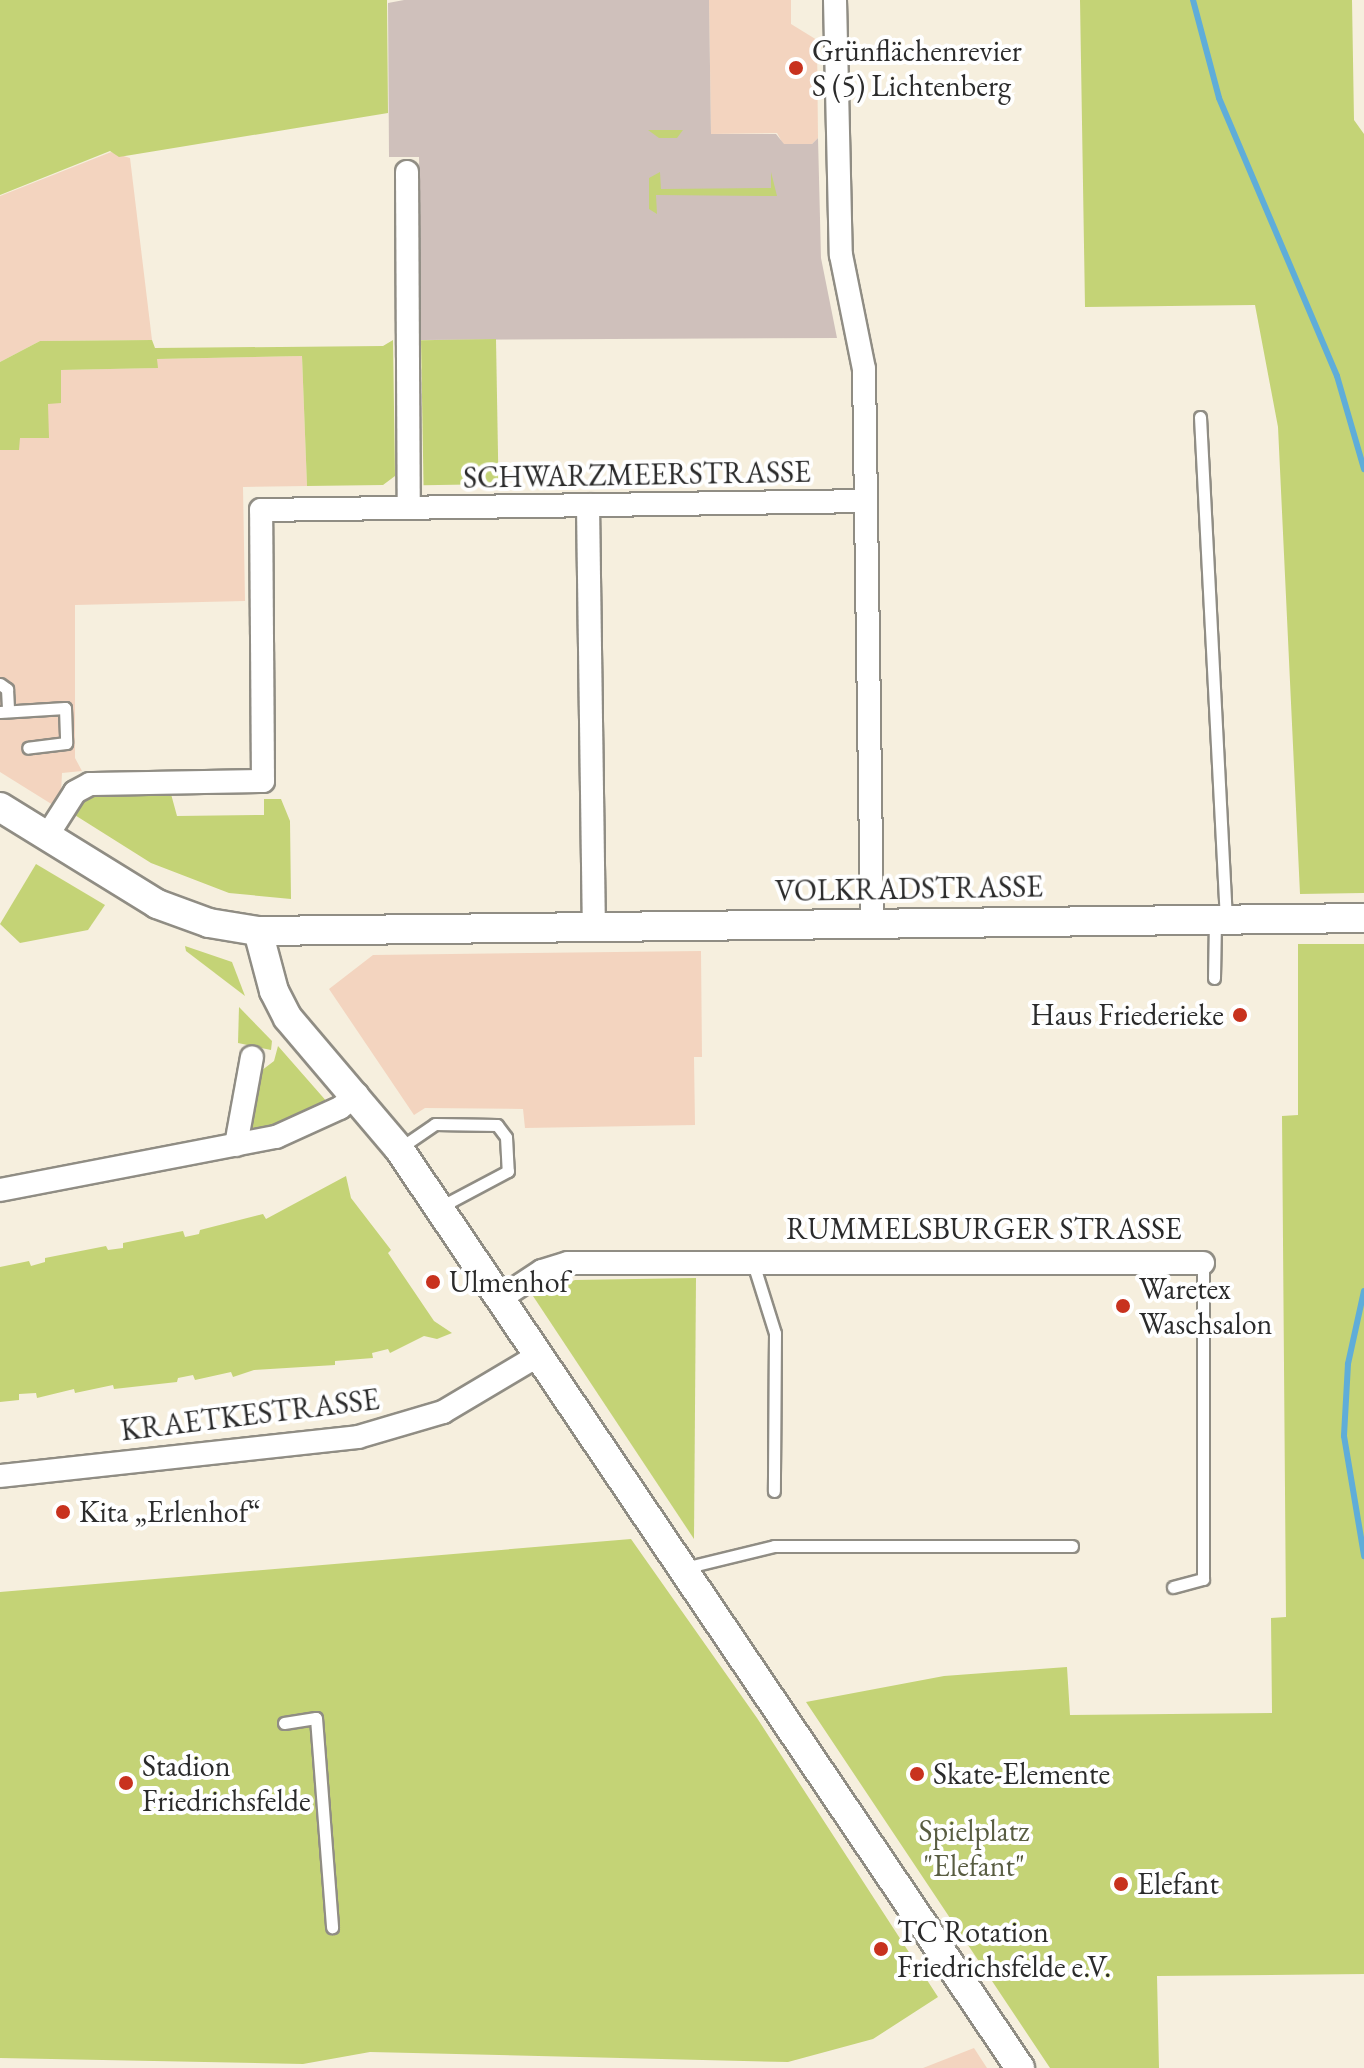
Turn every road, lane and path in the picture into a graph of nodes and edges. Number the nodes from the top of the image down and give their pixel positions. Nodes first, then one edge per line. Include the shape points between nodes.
1 (835, 0) edge
2 (407, 172) dead end
3 (1200, 417) dead end
4 (866, 501) junction
5 (588, 505) junction
6 (409, 508) junction
7 (0, 684) edge
8 (4, 711) edge
9 (28, 748) dead end
10 (0, 807) edge
11 (47, 836) junction
12 (1364, 918) edge
13 (1220, 920) junction
14 (872, 923) junction
15 (594, 927) junction
16 (258, 931) junction
17 (1214, 978) dead end
18 (252, 1057) dead end
19 (357, 1094) junction
20 (236, 1145) junction
21 (399, 1149) junction
22 (0, 1190) edge
23 (439, 1207) junction
24 (753, 1263) junction
25 (1203, 1263) joint
26 (501, 1298) junction
27 (539, 1355) junction
28 (0, 1476) edge
29 (774, 1491) dead end
30 (1072, 1546) dead end
31 (683, 1569) junction
32 (1173, 1587) dead end
33 (284, 1723) dead end
34 (332, 1927) dead end
35 (1020, 2068) edge

1 - 4 street via 841,255 864,369
2 - 6 street
3 - 13 lane
4 - 5 street, SCHWARZMEERSTRASSE
4 - 14 street
5 - 6 street, SCHWARZMEERSTRASSE
5 - 15 street
6 - 11 street, SCHWARZMEERSTRASSE via 261,510 263,781 90,784 75,792
7 - 8 lane via 7,689
8 - 9 lane via 65,708 66,743
10 - 11 street
11 - 16 street via 157,904 209,923
12 - 13 street, VOLKRADSTRASSE
13 - 14 street, VOLKRADSTRASSE
13 - 17 lane
14 - 15 street, VOLKRADSTRASSE
15 - 16 street, VOLKRADSTRASSE
16 - 19 street via 274,991 288,1018
18 - 20 street
19 - 20 street via 340,1108 276,1137
19 - 21 street
20 - 22 street
21 - 23 street
21 - 23 lane via 435,1124 497,1125 506,1137 508,1171
23 - 26 street
24 - 25 street, RUMMELSBURGER STRASSE
24 - 26 street, RUMMELSBURGER STRASSE via 568,1263 542,1271
24 - 29 lane, RUMMELSBURGER STRASSE via 775,1333
25 - 32 lane, RUMMELSBURGER STRASSE via 1203,1579
26 - 27 street
27 - 28 street, KRAETKESTRASSE via 443,1412 358,1437
27 - 31 street
30 - 31 lane via 774,1546
31 - 35 street
33 - 34 lane via 316,1718

